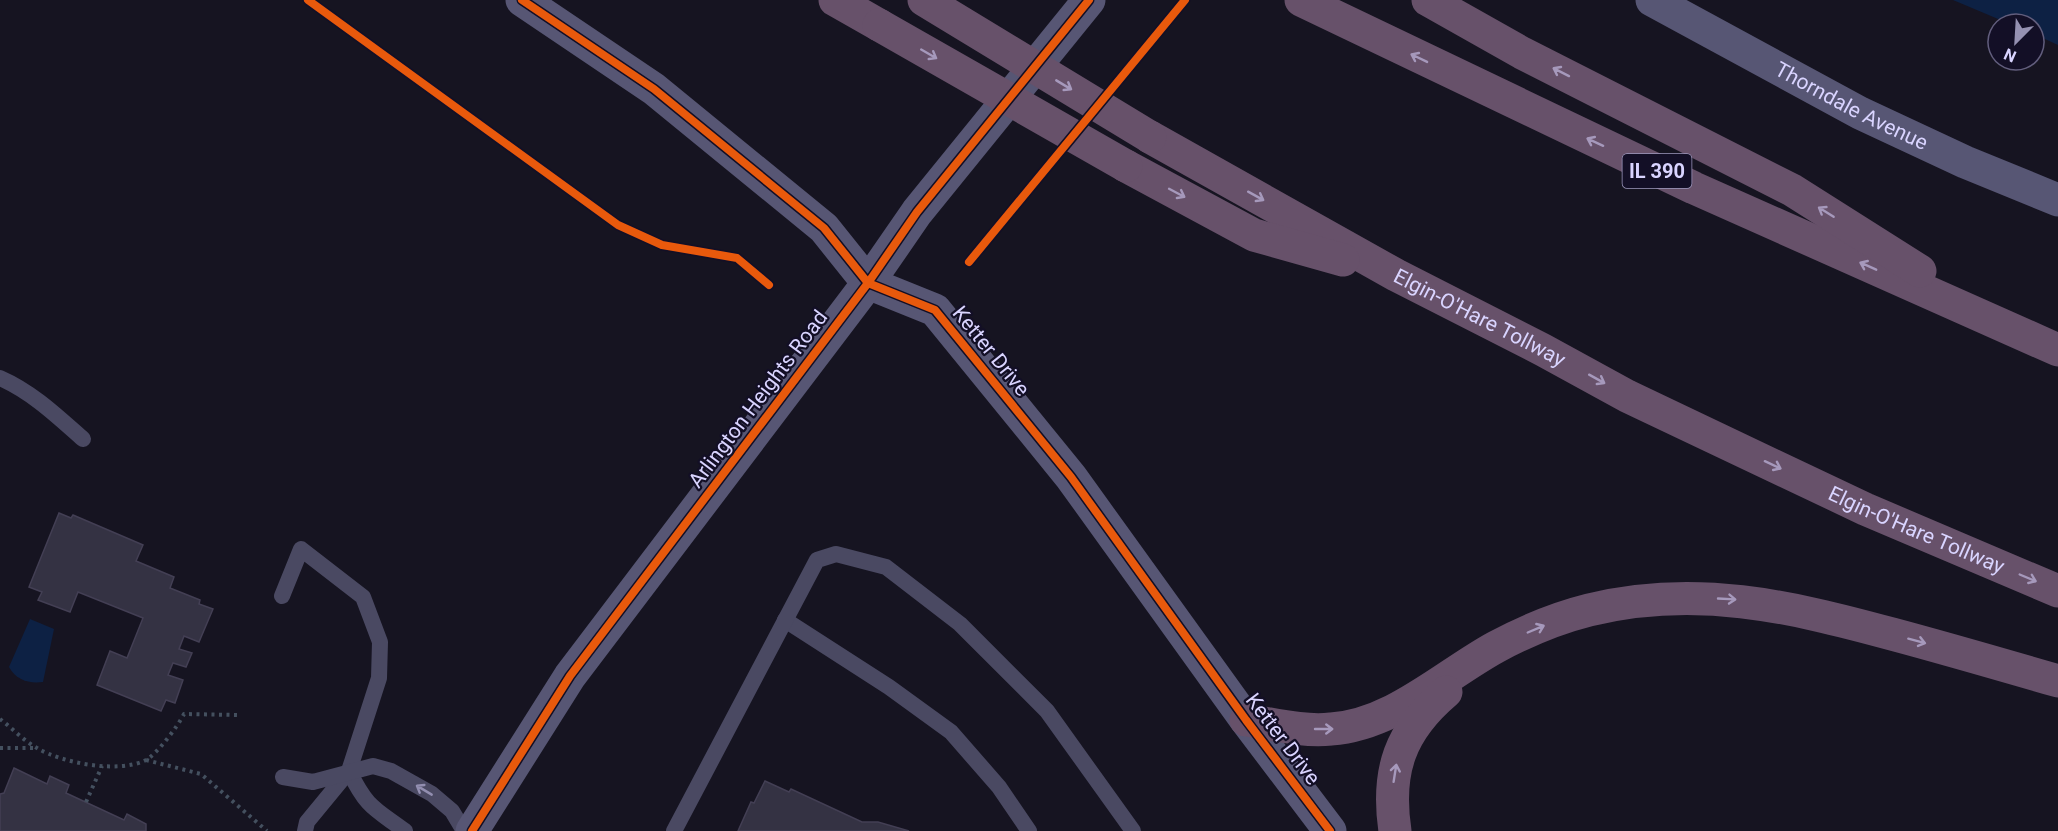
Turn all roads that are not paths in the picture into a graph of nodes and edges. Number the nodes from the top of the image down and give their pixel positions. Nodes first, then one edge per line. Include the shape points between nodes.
1 (522, 0) edge
2 (835, 0) edge
3 (924, 0) edge
4 (1089, 0) edge
5 (1301, 0) edge
6 (1428, 0) edge
7 (1652, 0) edge
8 (2058, 200) edge
9 (1396, 275) junction
10 (868, 282) junction
11 (2018, 332) junction
12 (2058, 350) edge
13 (0, 378) edge
14 (83, 439) dead end
15 (2058, 591) edge
16 (282, 596) dead end
17 (785, 620) junction
18 (1497, 647) junction
19 (2058, 681) edge
20 (1246, 720) junction
21 (349, 771) junction
22 (283, 777) dead end
23 (305, 831) edge
24 (405, 831) edge
25 (464, 831) edge
26 (472, 831) edge
27 (674, 831) edge
28 (1029, 831) edge
29 (1133, 831) edge
30 (1330, 831) edge
31 (1395, 831) edge

1 - 10 street, Ketter Drive via 654,89 824,228
2 -> 9 highway, bridge via 1254,235
3 -> 9 highway, Elgin-O'Hare Tollway, bridge via 1150,136
4 - 10 street, Arlington Heights Road via 924,203
11 -> 5 highway, IL 390 via 1694,188
11 -> 6 highway, IL 390 via 1792,190 1522,53
7 - 8 street, Thorndale Avenue via 1860,113
9 -> 15 highway, Elgin-O'Hare Tollway via 1638,401 1865,509
10 - 20 street, Ketter Drive via 935,310 1071,477
10 - 26 street, Arlington Heights Road via 570,676
11 - 12 highway, IL 390
13 - 14 lane via 50,410
16 - 21 lane via 301,549 363,597 380,642 379,678
17 - 27 lane
17 - 28 lane via 951,732 999,787
17 - 29 lane via 817,560 836,554 886,567 960,624 1047,711
18 -> 19 highway via 1586,611 1629,602 1688,597 1745,600 1858,624
20 -> 18 highway via 1332,729 1382,717
31 -> 18 highway via 1391,804 1394,768 1407,734 1429,706
20 - 30 street, Ketter Drive
21 - 22 lane via 313,782
21 - 23 lane via 307,822
21 - 24 lane via 372,809
25 -> 21 lane via 452,811 391,771 373,766

